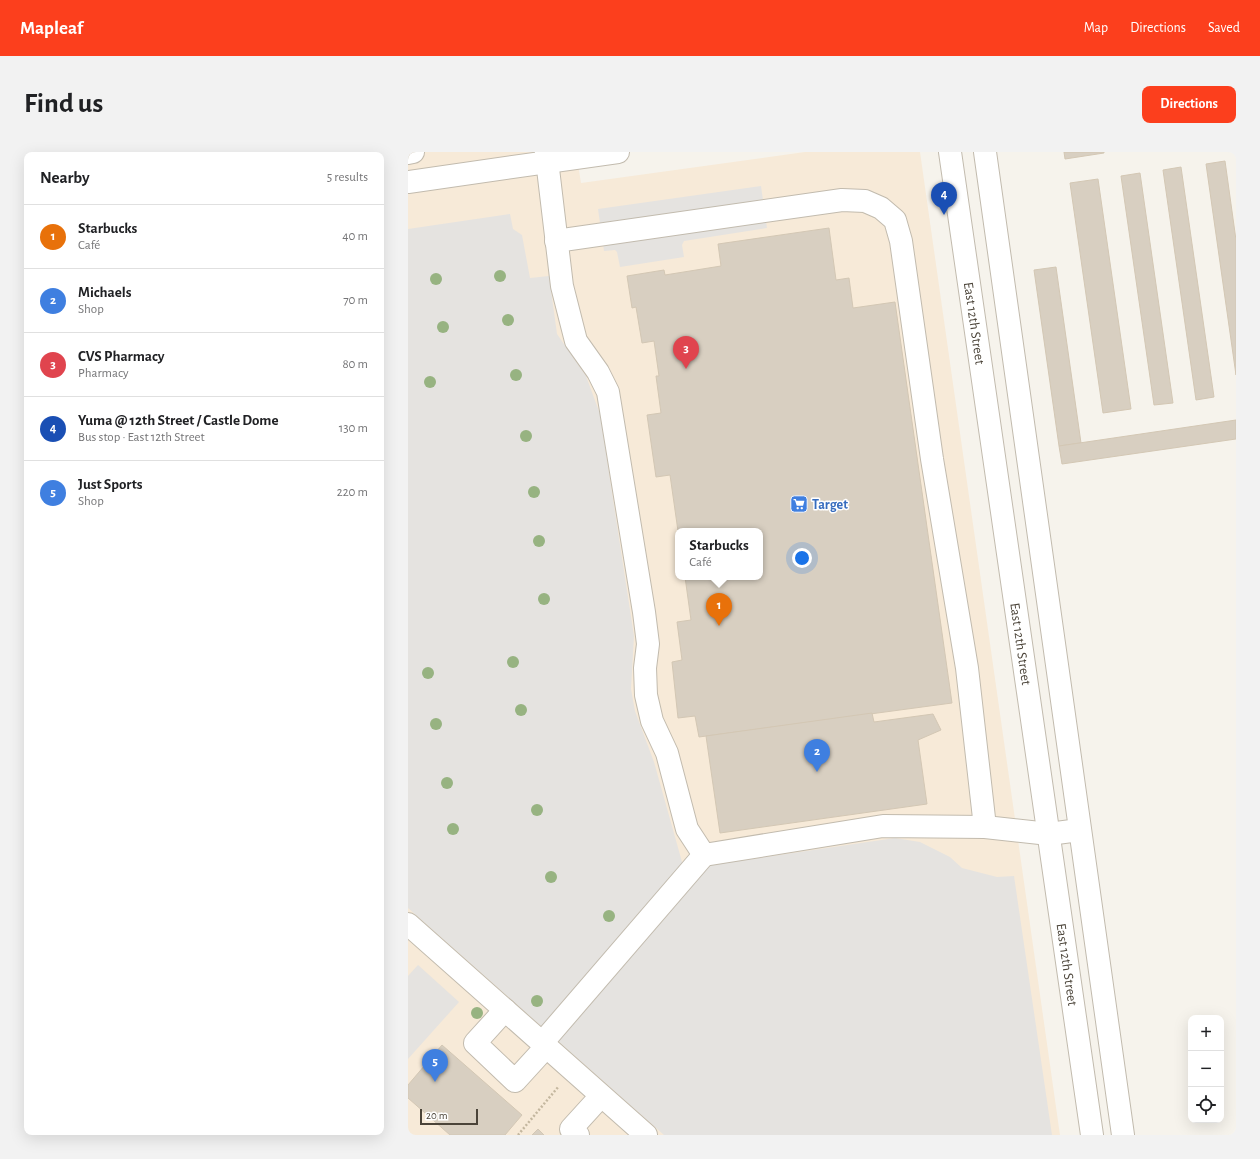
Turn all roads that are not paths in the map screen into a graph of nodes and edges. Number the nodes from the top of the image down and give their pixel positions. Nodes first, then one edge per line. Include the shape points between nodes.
1 (413, 152) edge
2 (618, 152) edge
3 (950, 152) edge
4 (985, 152) edge
5 (408, 153) edge
6 (546, 157) edge
7 (408, 182) edge
8 (556, 241) junction
9 (985, 827) junction
10 (1080, 830) junction
11 (1049, 834) junction
12 (704, 855) junction
13 (408, 924) edge
14 (505, 1010) junction
15 (544, 1045) junction
16 (601, 1096) junction
17 (578, 1135) edge
18 (646, 1135) edge
19 (1092, 1135) edge
20 (1123, 1135) edge

1 - 5 street
2 - 6 street
3 - 11 street, East 12th Street
4 - 10 street
6 - 7 street
6 - 8 street
8 - 9 street via 842,200 865,200 881,208 895,220 901,241 932,459 967,668
8 - 12 street via 562,286 576,341 598,372 608,392 644,612 648,644 645,668 646,695 652,721 667,753 687,829
9 - 11 street
9 - 12 street via 883,826
10 - 11 street
10 - 20 street
11 - 19 street, East 12th Street
12 - 15 street
13 - 14 street
14 - 15 street
14 - 15 street via 475,1043 515,1081
15 - 16 street
16 - 17 street via 571,1129
16 - 18 street

